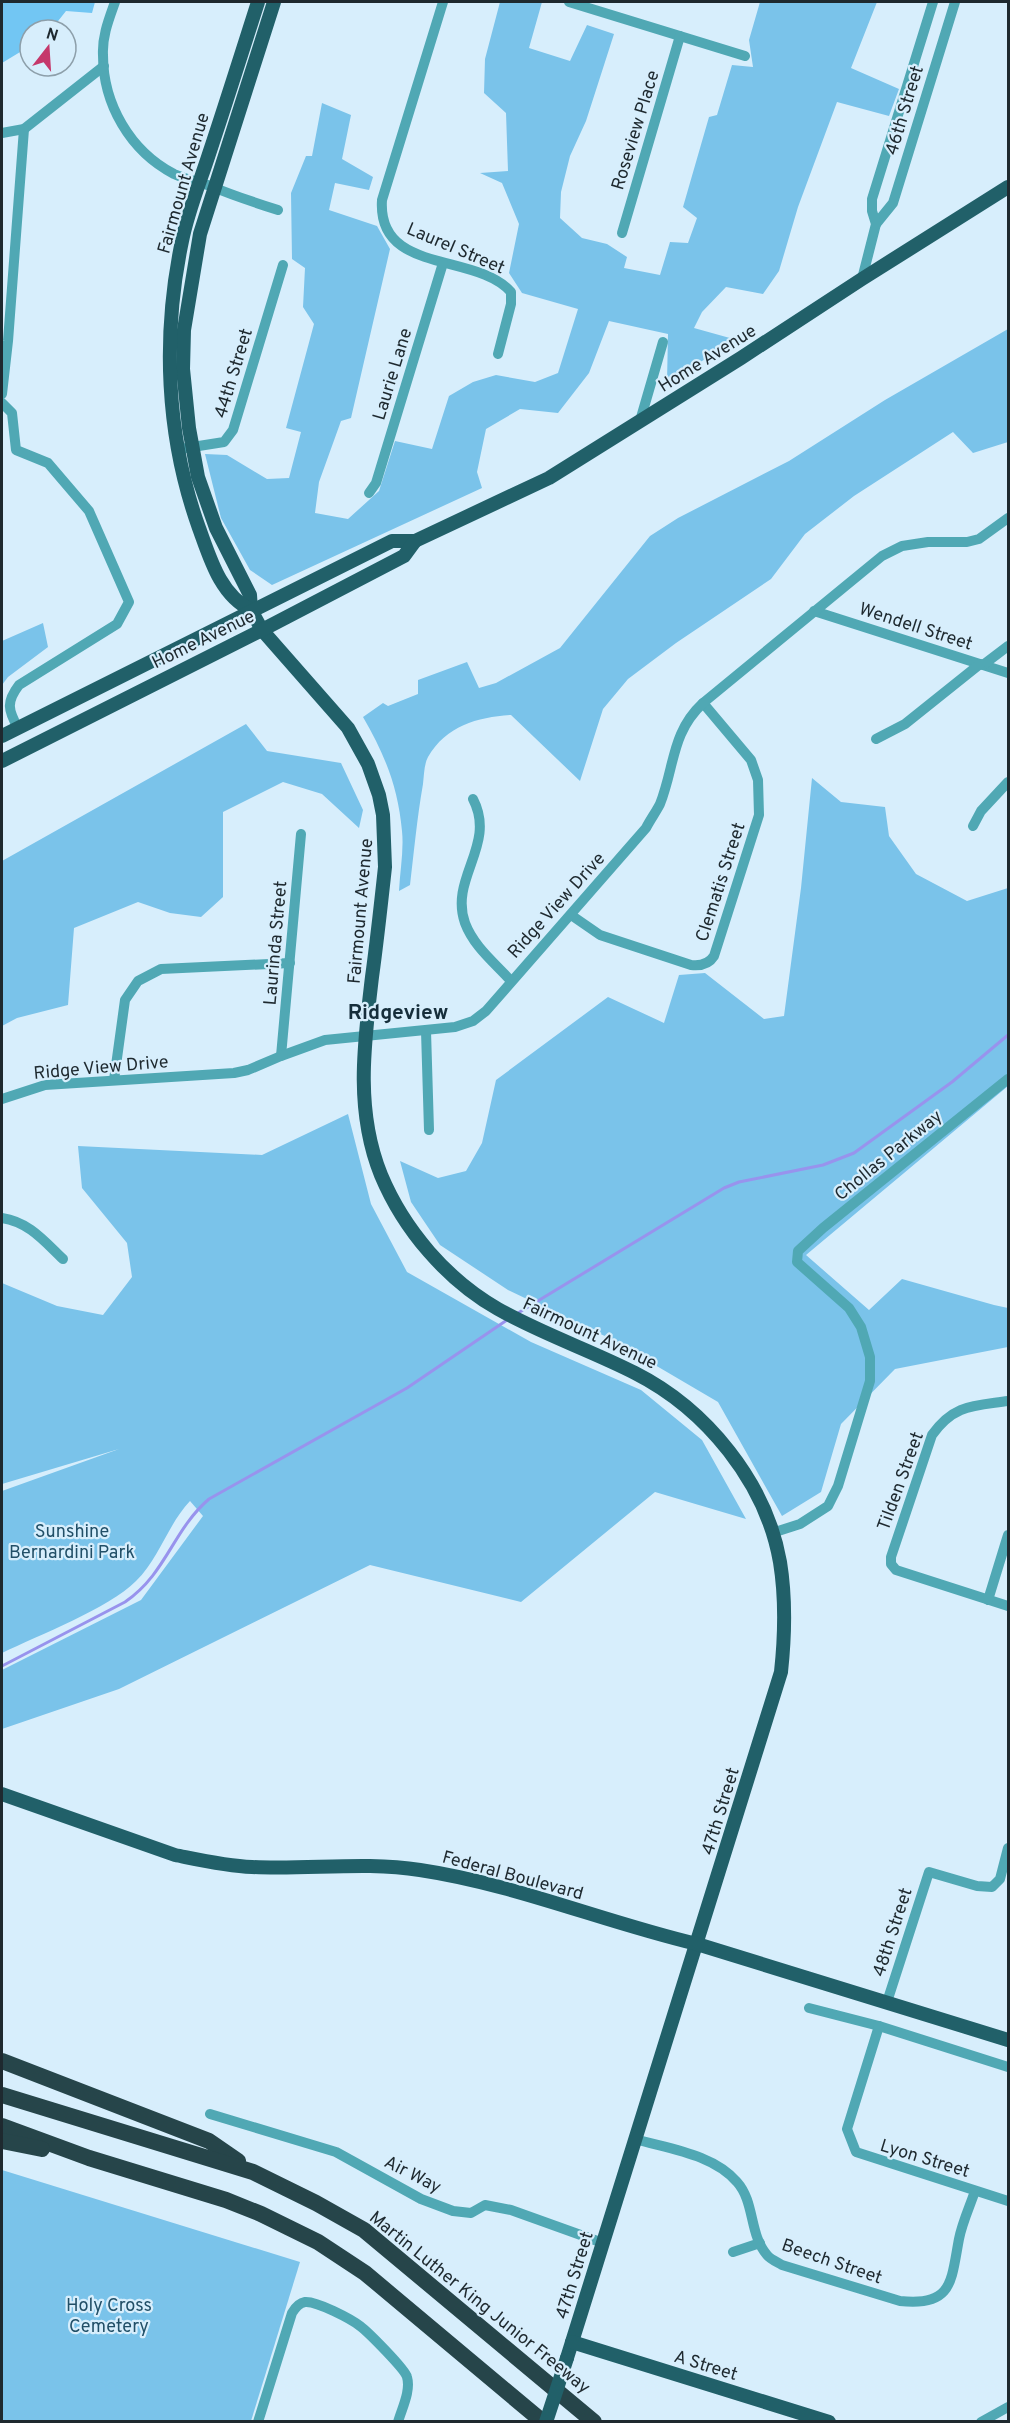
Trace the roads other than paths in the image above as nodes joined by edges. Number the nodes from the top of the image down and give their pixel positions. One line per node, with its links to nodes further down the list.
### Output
1 (115, 2): 12 (street)
2 (258, 2): 15 (main road, Fairmount Avenue)
3 (274, 2): 15 (main road, Fairmount Avenue)
4 (444, 2): 20 (street, Laurel Street)
5 (569, 2): 9 (street)
6 (609, 2): 9 (street)
7 (933, 2): 18 (street, 46th Street)
8 (955, 2): 18 (street, 46th Street)
9 (606, 13): 10 (street)
10 (680, 36): 11 (street); 19 (street, Roseview Place)
11 (745, 56)
12 (104, 66): 13 (street); 15 (street)
13 (24, 129): 14 (street); 25 (street)
14 (2, 133)
15 (207, 185): 17 (street); 28 (main road, Fairmount Avenue); 29 (main road, Fairmount Avenue)
16 (1008, 187): 22 (main road, Home Avenue)
17 (278, 210)
18 (876, 224): 22 (street, 46th Street)
19 (622, 233)
20 (443, 263): 24 (street, Laurel Street); 30 (street, Laurie Lane)
21 (283, 266): 28 (street, 44th Street)
22 (862, 279): 27 (main road, Home Avenue)
23 (663, 342): 27 (street)
24 (498, 354)
25 (2, 394)
26 (2, 403): 40 (street)
27 (640, 421): 32 (main road, Home Avenue)
28 (192, 447): 29 (street, 44th Street); 33 (main road, Fairmount Avenue)
29 (177, 450): 33 (main road, Fairmount Avenue)
30 (369, 493)
31 (1008, 518): 34 (street, Ridge View Drive)
32 (415, 541): 33 (main road, Home Avenue); 35 (main road, Home Avenue)
33 (251, 610): 35 (main road, Fairmount Avenue); 40 (main road, Home Avenue)
34 (814, 611): 37 (street, Wendell Street); 39 (street, Ridge View Drive)
35 (262, 630): 43 (main road, Home Avenue); 52 (main road, Fairmount Avenue)
36 (1008, 646): 37 (street)
37 (982, 665): 38 (street, Wendell Street); 42 (street)
38 (1008, 673)
39 (703, 702): 48 (street, Ridge View Drive); 48 (street, Clematis Street)
40 (18, 728): 41 (main road, Home Avenue)
41 (2, 736)
42 (876, 739)
43 (2, 761)
44 (1008, 782): 46 (street)
45 (473, 799): 50 (street)
46 (973, 826)
47 (301, 834): 49 (street, Laurinda Street)
48 (571, 915): 50 (street, Ridge View Drive)
49 (290, 963): 53 (street, Laurinda Street); 55 (street)
50 (511, 981): 51 (street, Ridge View Drive)
51 (426, 1031): 52 (street, Ridge View Drive); 57 (street)
52 (365, 1036): 53 (street, Ridge View Drive); 61 (main road, Fairmount Avenue)
53 (281, 1056): 55 (street, Ridge View Drive)
54 (1008, 1079): 61 (street, Chollas Parkway)
55 (114, 1080): 56 (street, Ridge View Drive)
56 (2, 1099)
57 (429, 1131)
58 (2, 1218): 59 (street)
59 (63, 1259)
60 (1008, 1401): 63 (street, Tilden Street)
61 (772, 1533): 67 (main road, 47th Street)
62 (1008, 1535): 63 (street)
63 (988, 1600): 64 (street)
64 (1008, 1606)
65 (2, 1794): 67 (main road, Federal Boulevard)
66 (1008, 1848): 68 (street, 48th Street)
67 (697, 1944): 68 (main road, Federal Boulevard); 77 (main road, 47th Street)
68 (887, 2002): 71 (main road, Federal Boulevard)
69 (809, 2008): 70 (street)
70 (879, 2026): 73 (street); 81 (street, Lyon Street)
71 (1008, 2040)
72 (2, 2061): 80 (highway)
73 (1008, 2067)
74 (2, 2095): 80 (highway, Martin Luther King Junior Freeway)
75 (210, 2114): 83 (street, Air Way)
76 (2, 2126): 79 (highway)
77 (635, 2139): 83 (main road, 47th Street); 84 (street, Beech Street)
78 (2, 2141): 79 (highway)
79 (89, 2158): 90 (highway)
80 (253, 2172): 91 (highway, Martin Luther King Junior Freeway)
81 (975, 2190): 82 (street, Lyon Street); 84 (street, Beech Street)
82 (1008, 2201)
83 (603, 2242): 86 (main road, 47th Street)
84 (760, 2243): 85 (street, Beech Street)
85 (733, 2252)
86 (572, 2342): 90 (main road, 47th Street, bridge); 92 (main road, A Street)
87 (1008, 2408): 93 (street); 94 (street)
88 (258, 2421): 89 (street)
89 (398, 2421)
90 (544, 2421)
91 (594, 2421)
92 (829, 2421)
93 (981, 2421)
94 (998, 2421)

